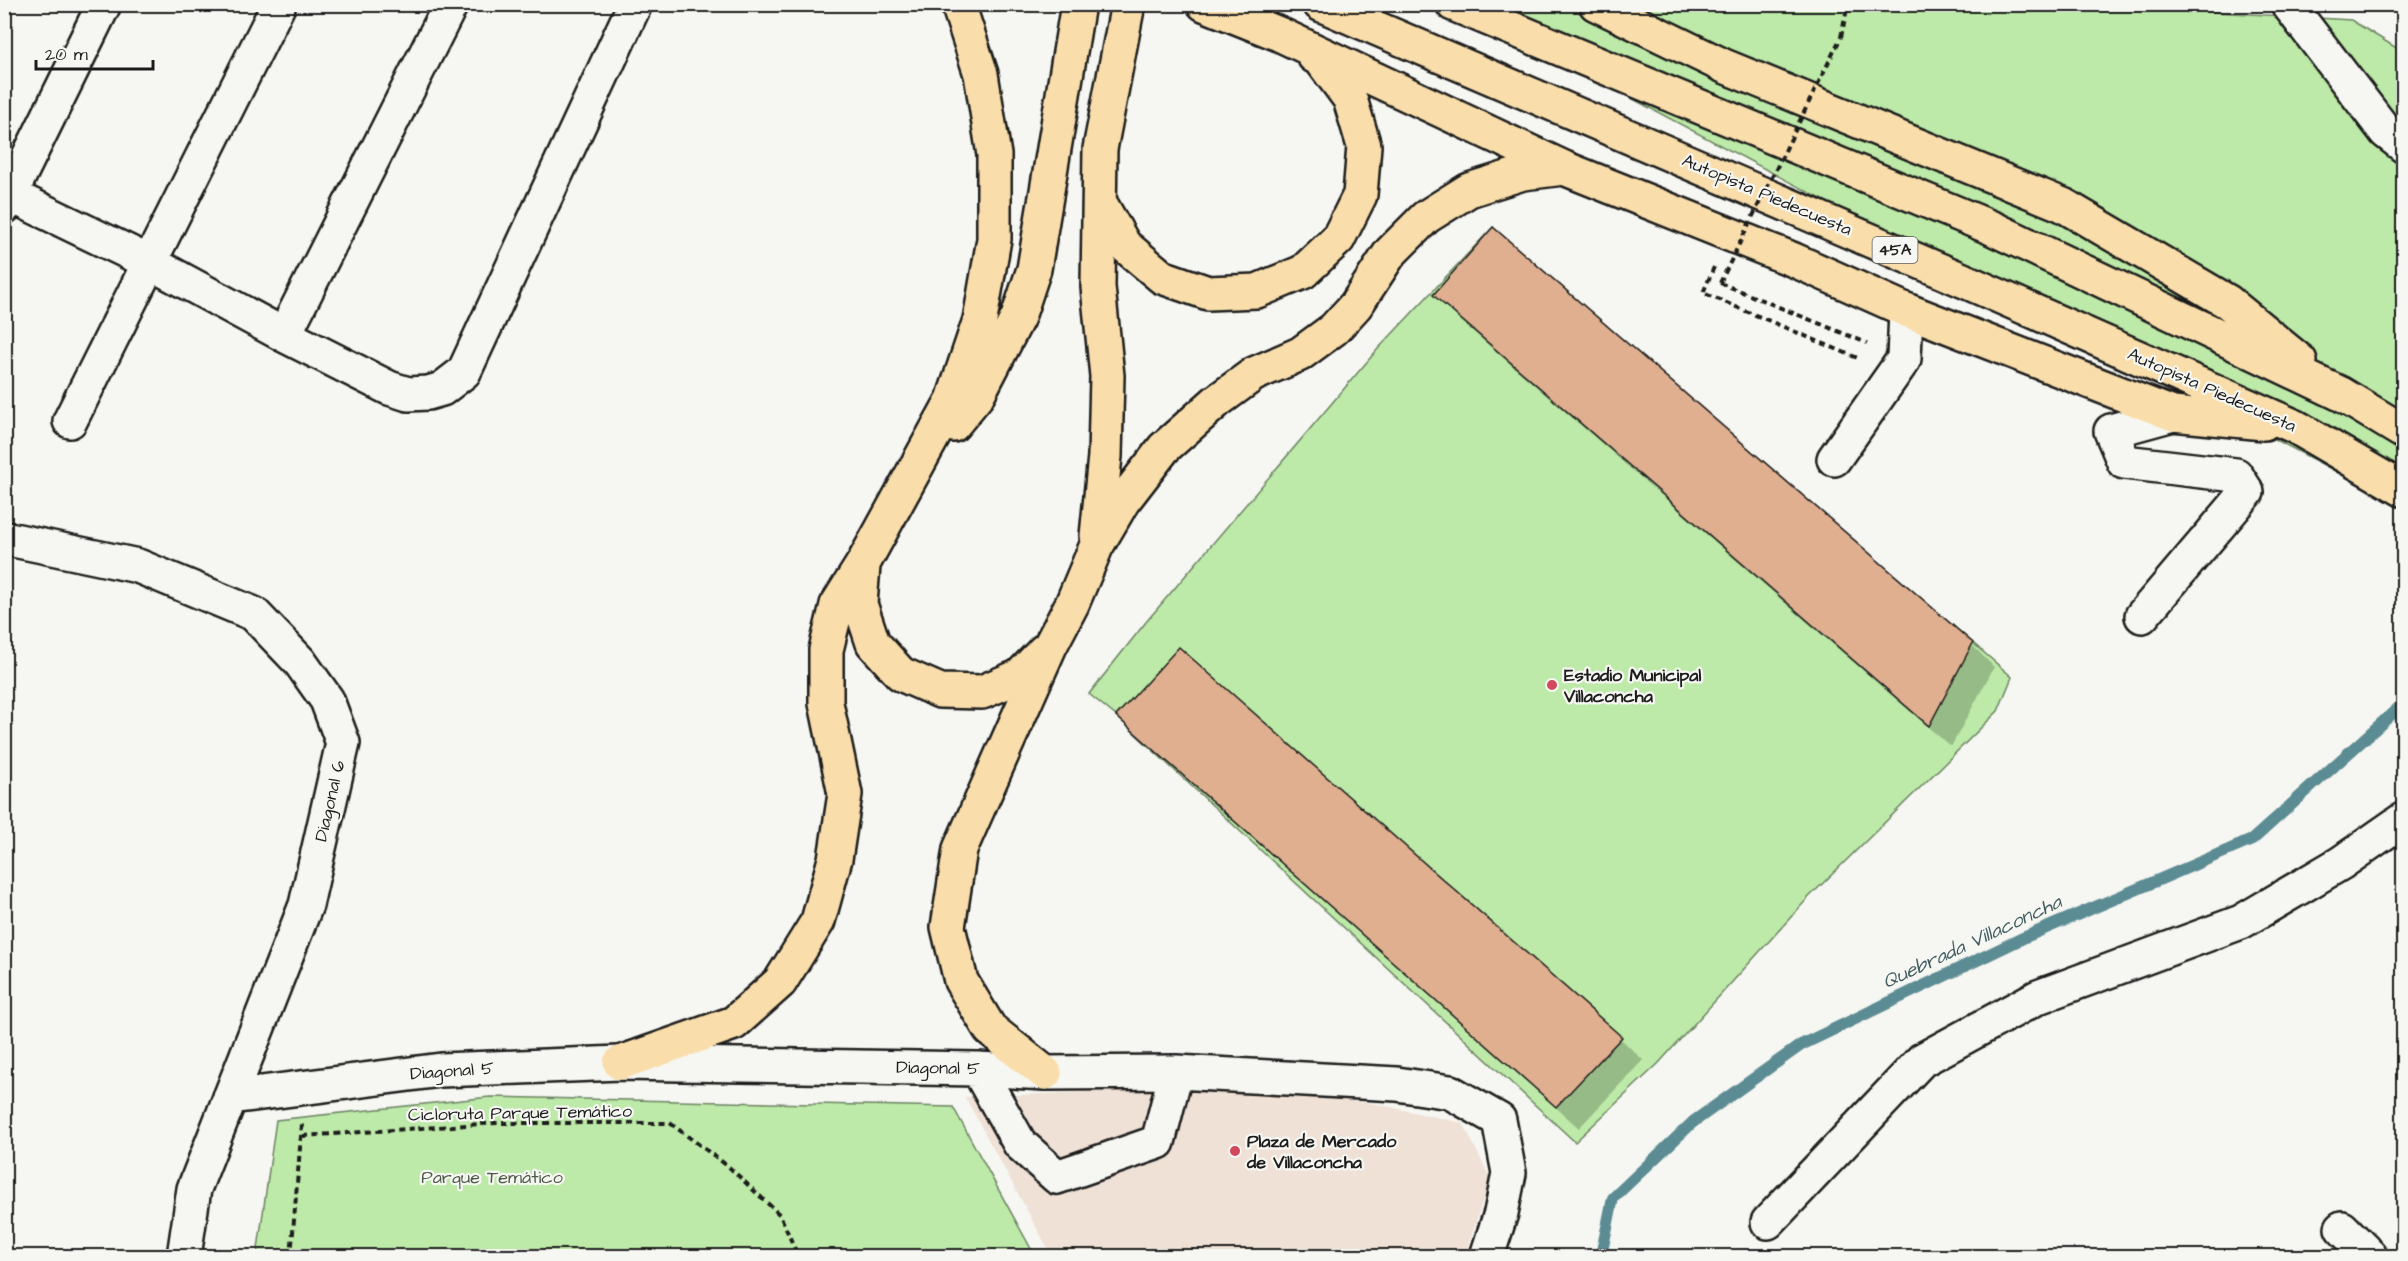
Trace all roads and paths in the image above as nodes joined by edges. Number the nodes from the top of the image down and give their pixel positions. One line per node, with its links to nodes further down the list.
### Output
1 (104, 4): 18 (street)
2 (279, 4): 21 (street)
3 (451, 4): 25 (street)
4 (635, 4): 25 (street)
5 (958, 4): 34 (highway)
6 (1078, 4): 34 (highway)
7 (1128, 4): 19 (highway)
8 (1320, 4): 31 (highway, Autopista Piedecuesta / 45A)
9 (1453, 4): 28 (highway)
10 (1596, 4): 14 (highway)
11 (1848, 4): 26 (path, bridge)
12 (2288, 4): 16 (street)
13 (1208, 6): 15 (highway)
14 (1625, 12): 28 (highway)
15 (1279, 34): 17 (highway); 19 (highway)
16 (2403, 146)
17 (1564, 168): 24 (highway); 37 (highway)
18 (6, 198): 21 (street)
19 (1100, 203): 37 (highway)
20 (1730, 260): 22 (path)
21 (151, 263): 25 (street); 30 (street)
22 (1741, 264)
23 (1715, 265): 27 (path)
24 (1906, 310): 29 (highway); 33 (street)
25 (284, 335)
26 (1871, 345)
27 (1864, 361)
28 (2341, 394): 32 (highway)
29 (2174, 414): 31 (highway); 39 (street)
30 (70, 421)
31 (2296, 427): 35 (highway, Autopista Piedecuesta / 45A)
32 (2403, 432)
33 (1834, 459)
34 (913, 472): 38 (highway)
35 (2403, 490)
36 (4, 538): 46 (street, Diagonal 6)
37 (1096, 547): 40 (highway)
38 (864, 562): 40 (highway); 42 (highway)
39 (2142, 616)
40 (1050, 646): 45 (highway)
41 (2403, 819): 47 (street)
42 (620, 1063): 43 (street, Diagonal 5); 46 (street, Diagonal 5)
43 (978, 1069): 44 (street); 45 (street, Diagonal 5)
44 (1176, 1072): 45 (street, Diagonal 5); 52 (street, Diagonal 5)
45 (1045, 1073)
46 (230, 1096): 49 (street, Diagonal 6)
47 (1768, 1222)
48 (2342, 1228): 53 (street)
49 (184, 1257)
50 (291, 1257): 51 (path, Cicloruta Parque Temático)
51 (798, 1257)
52 (1487, 1257)
53 (2370, 1257)

